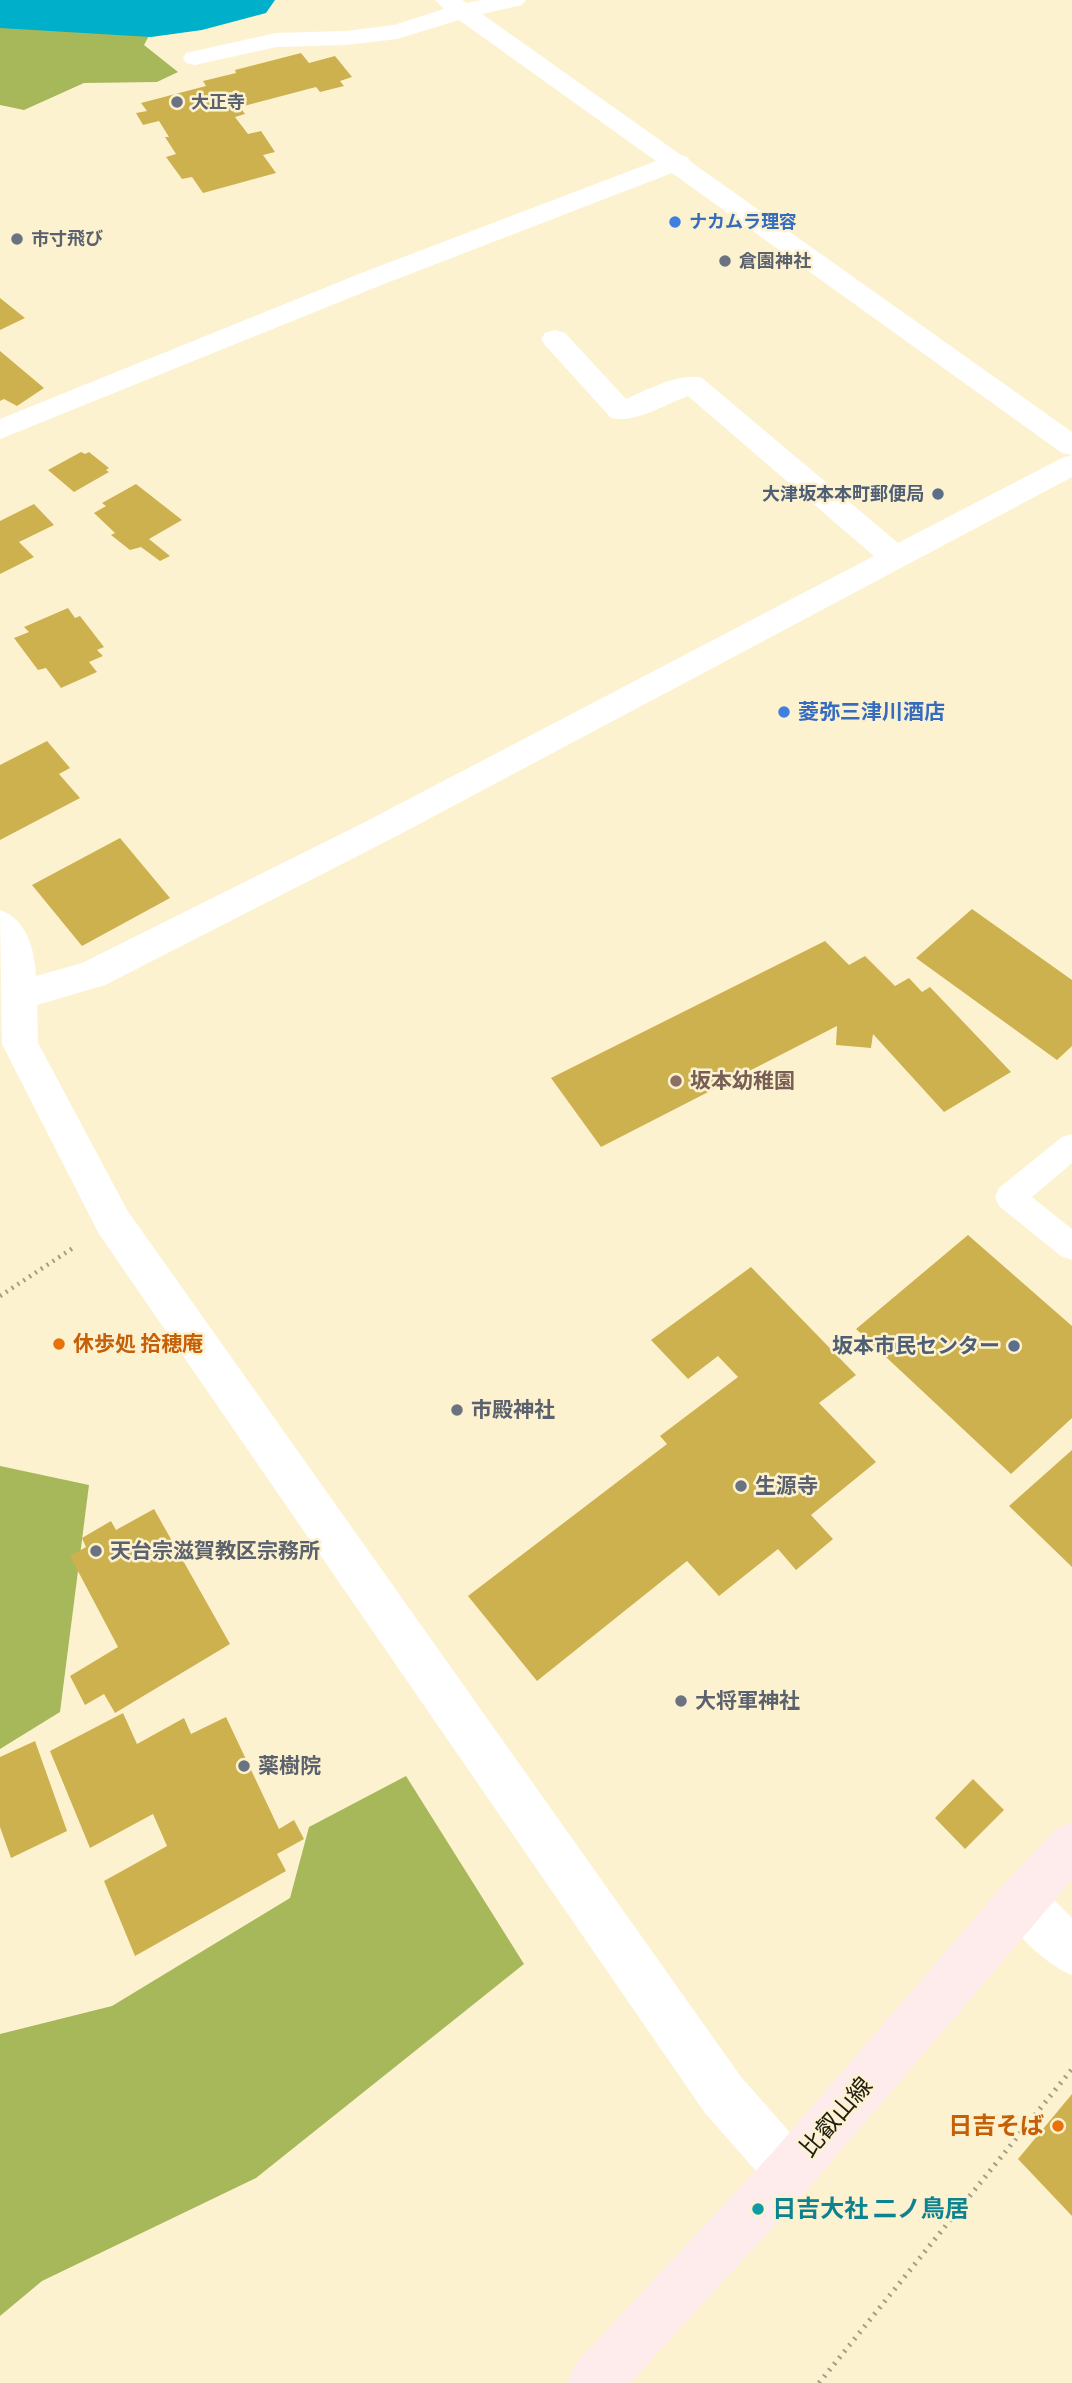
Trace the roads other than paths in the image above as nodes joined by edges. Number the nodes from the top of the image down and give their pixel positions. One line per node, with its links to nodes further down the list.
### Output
1 (514, 0): 2 (street)
2 (455, 6): 3 (street); 4 (street)
3 (195, 58)
4 (678, 162): 6 (street); 7 (street)
5 (555, 339): 9 (street)
6 (0, 430)
7 (1072, 446)
8 (1072, 465): 9 (street)
9 (896, 558): 11 (street)
10 (0, 923): 11 (street)
11 (9, 998): 17 (street)
12 (1072, 1146): 13 (lane)
13 (1072, 1247)
14 (1072, 1845): 15 (main road, 比叡山線)
15 (1021, 1901): 16 (street); 17 (main road, 比叡山線)
16 (1072, 1951)
17 (790, 2171): 18 (main road, 比叡山線)
18 (594, 2383)

